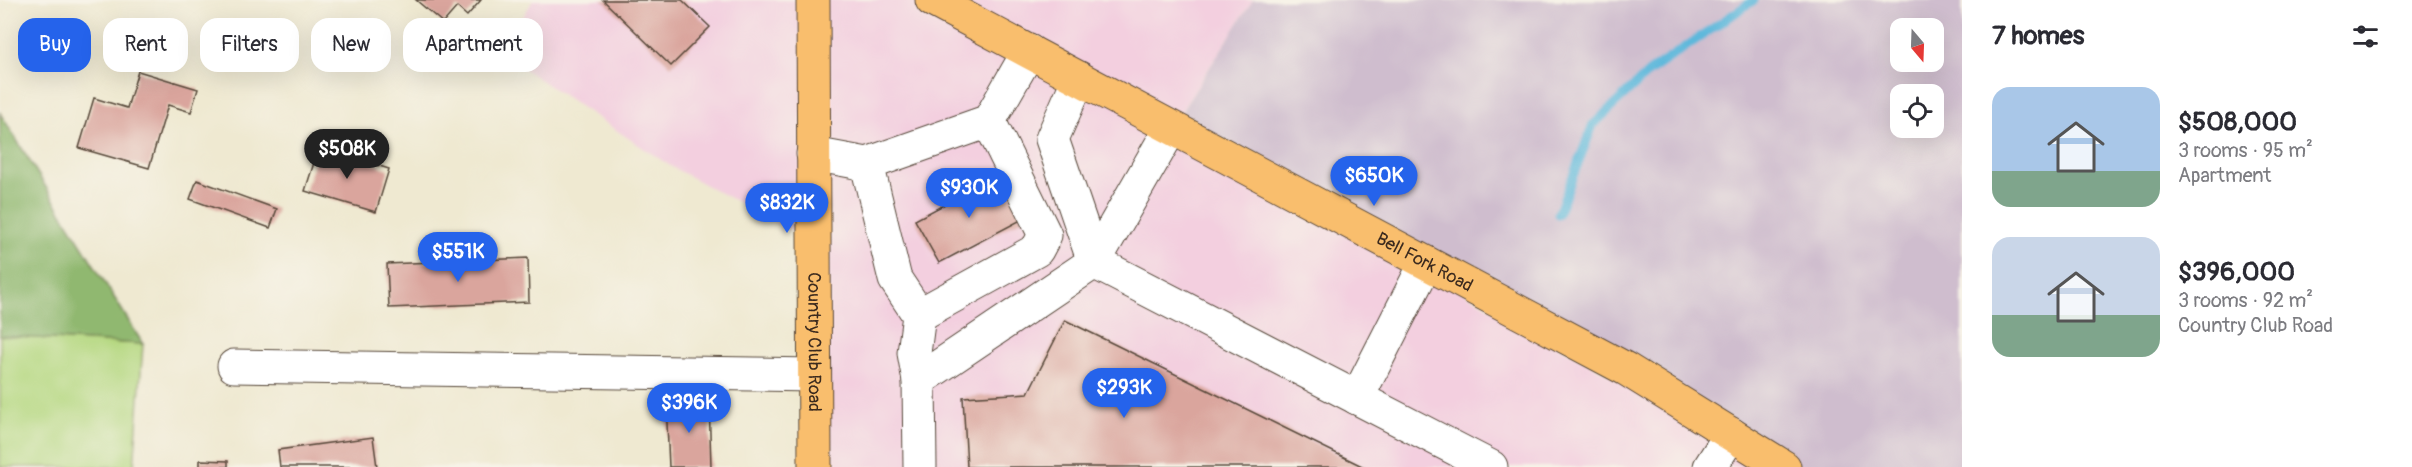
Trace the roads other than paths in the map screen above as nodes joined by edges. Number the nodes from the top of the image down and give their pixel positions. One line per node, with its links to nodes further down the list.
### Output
1 (813, 0): 7 (main road, Country Club Road)
2 (932, 0): 3 (main road, Bell Fork Road)
3 (1029, 51): 4 (main road, Bell Fork Road); 5 (street)
4 (1079, 78): 6 (main road, Bell Fork Road); 9 (street)
5 (989, 121): 8 (street); 11 (street)
6 (1171, 128): 9 (street); 10 (main road, Bell Fork Road)
7 (813, 154): 8 (street); 13 (main road, Country Club Road)
8 (867, 164): 11 (street)
9 (1094, 262): 14 (street); 15 (street)
10 (1426, 263): 15 (street); 16 (main road, Bell Fork Road)
11 (919, 315): 14 (street)
12 (234, 366): 13 (street)
13 (813, 375): 17 (main road, Country Club Road)
14 (919, 380): 18 (street)
15 (1357, 398): 19 (street)
16 (1731, 434): 20 (street); 21 (main road, Bell Fork Road)
17 (815, 467)
18 (920, 467)
19 (1491, 467)
20 (1710, 467)
21 (1784, 467)

